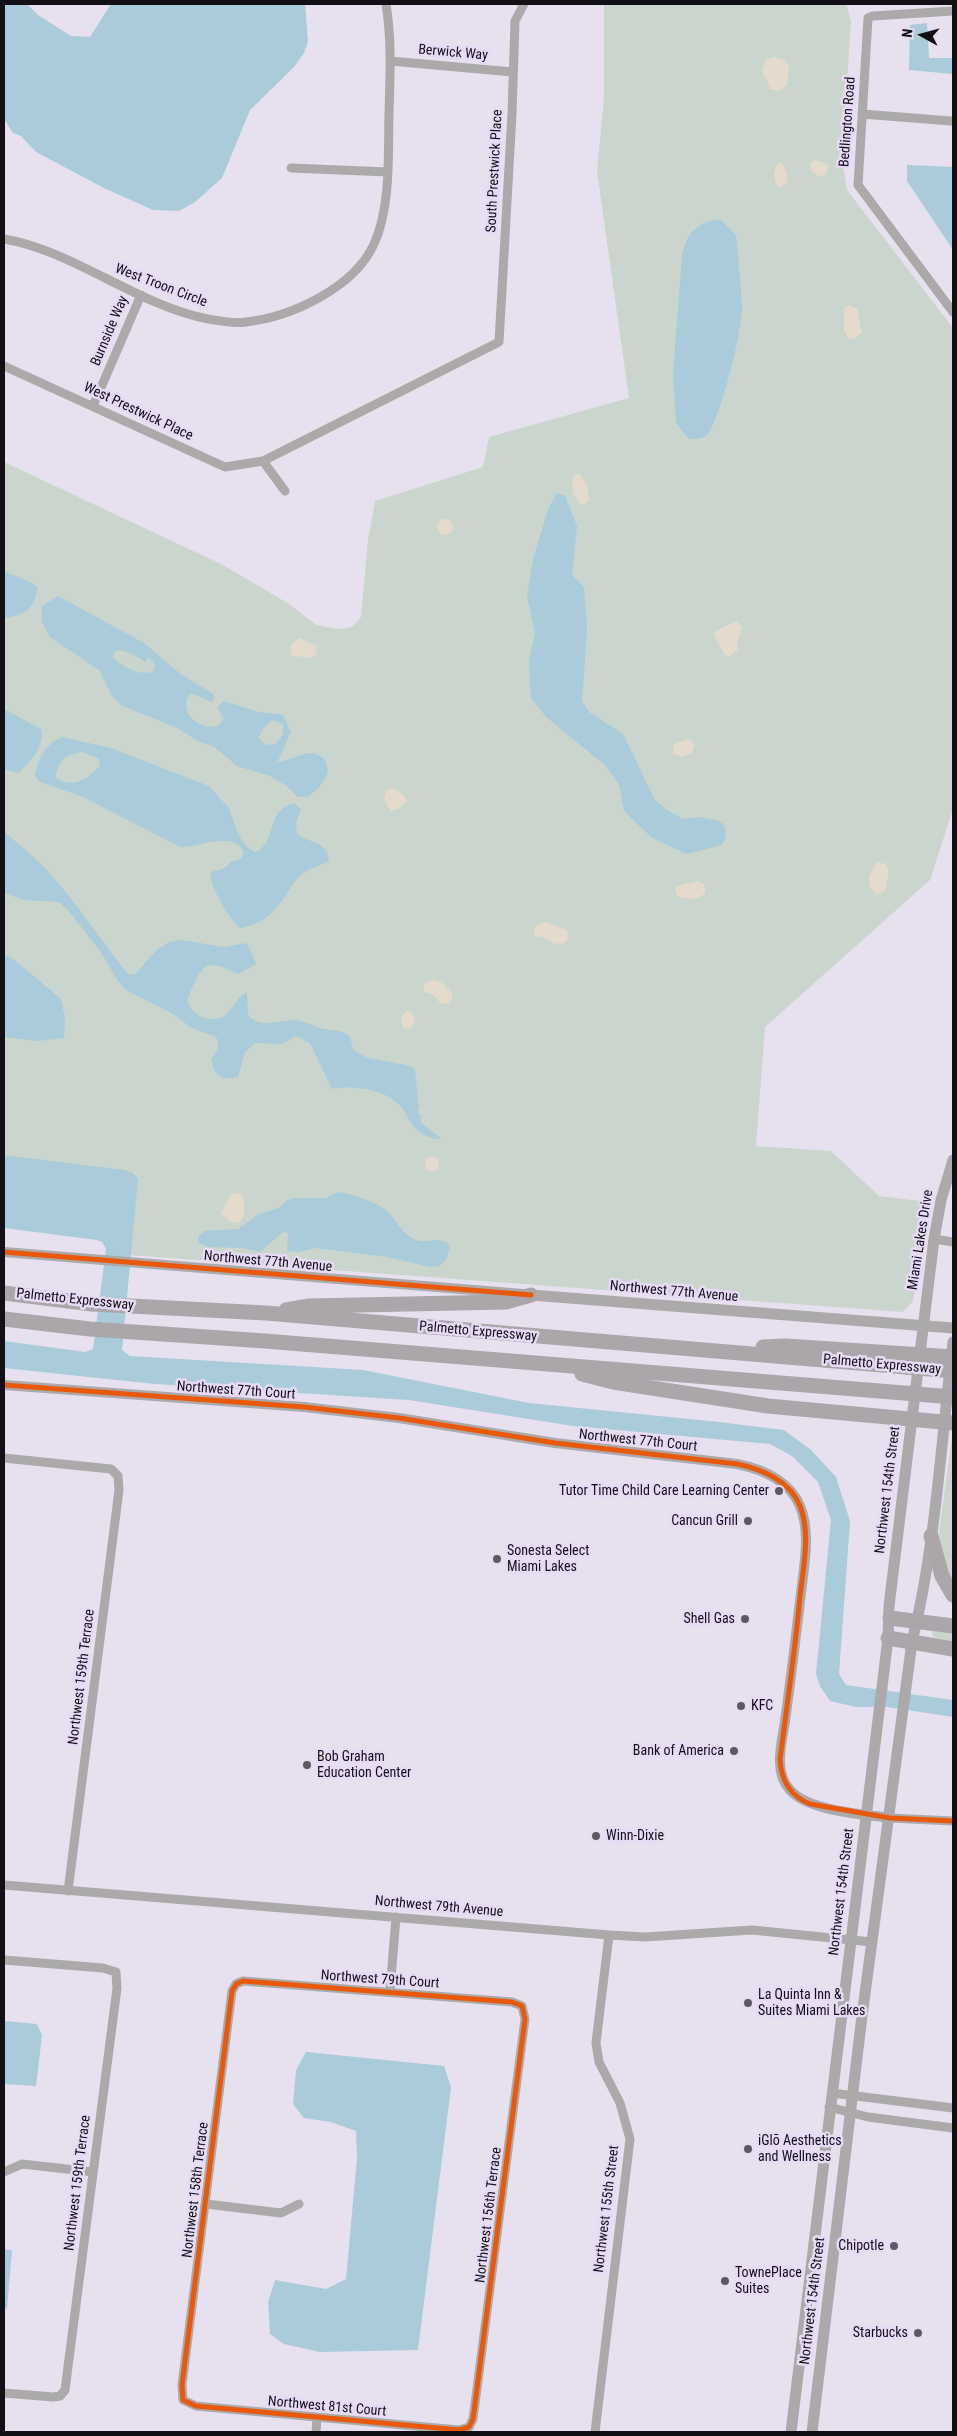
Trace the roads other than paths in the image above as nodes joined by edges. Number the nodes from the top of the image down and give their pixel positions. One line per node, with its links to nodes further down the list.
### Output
1 (386, 4): 4 (street, West Troon Circle)
2 (524, 4): 5 (street, South Prestwick Place)
3 (953, 11): 6 (street, Bedlington Road)
4 (390, 61): 5 (street, Berwick Way); 9 (street, West Troon Circle)
5 (513, 72): 13 (street, South Prestwick Place)
6 (862, 114): 7 (street); 12 (street, Bedlington Road)
7 (951, 121)
8 (291, 168): 9 (street)
9 (388, 172): 11 (street, West Troon Circle)
10 (4, 239): 11 (street, West Troon Circle)
11 (141, 295): 15 (street, Burnside Way)
12 (953, 312)
13 (499, 342): 16 (street, West Prestwick Place)
14 (4, 366): 15 (street, West Prestwick Place)
15 (93, 406): 16 (street, West Prestwick Place)
16 (264, 461): 17 (street)
17 (285, 491)
18 (953, 1160): 19 (main road, Miami Lakes Drive)
19 (934, 1239): 20 (street); 26 (main road, Miami Lakes Drive)
20 (953, 1242)
21 (4, 1252): 23 (street, Northwest 77th Avenue)
22 (4, 1293): 24 (highway, Palmetto Expressway)
23 (531, 1295): 24 (highway); 26 (main road, Northwest 77th Avenue)
24 (266, 1314): 30 (highway, Palmetto Expressway)
25 (4, 1318): 31 (highway, Palmetto Expressway)
26 (924, 1326): 27 (main road, Northwest 77th Avenue); 39 (main road, Northwest 154th Street)
27 (953, 1328)
28 (953, 1342): 37 (main road, Northwest 154th Street)
29 (953, 1357): 30 (highway)
30 (893, 1360): 32 (highway, Palmetto Expressway)
31 (546, 1364): 34 (highway, Palmetto Expressway); 35 (highway)
32 (953, 1371)
33 (4, 1385): 45 (street, Northwest 77th Court)
34 (953, 1397)
35 (953, 1423)
36 (4, 1458): 49 (street, Northwest 159th Terrace)
37 (931, 1536): 38 (highway); 40 (main road, Northwest 154th Street)
38 (953, 1595)
39 (890, 1618): 40 (highway); 42 (main road, Northwest 154th Street)
40 (916, 1622): 41 (highway); 43 (main road, Northwest 154th Street)
41 (953, 1626)
42 (888, 1638): 43 (highway); 45 (main road, Northwest 154th Street)
43 (912, 1642): 44 (highway); 46 (main road, Northwest 154th Street)
44 (953, 1649)
45 (867, 1815): 46 (street, Northwest 77th Court); 52 (main road, Northwest 154th Street)
46 (890, 1818): 47 (street, Northwest 77th Court); 53 (main road, Northwest 154th Street)
47 (953, 1821)
48 (4, 1885): 49 (street, Northwest 79th Avenue)
49 (68, 1891): 50 (street, Northwest 79th Avenue)
50 (396, 1917): 51 (street, Northwest 79th Avenue); 56 (street)
51 (609, 1935): 52 (street, Northwest 79th Avenue); 73 (street, Northwest 155th Street)
52 (851, 1939): 53 (street, Northwest 79th Avenue); 58 (main road, Northwest 154th Street)
53 (872, 1942): 59 (main road, Northwest 154th Street)
54 (4, 1960): 65 (street, Northwest 159th Terrace)
55 (236, 1984): 56 (street, Northwest 79th Court); 66 (street, Northwest 158th Terrace)
56 (390, 1991): 57 (street, Northwest 79th Court)
57 (522, 2006): 71 (street, Northwest 156th Terrace)
58 (832, 2093): 59 (street); 60 (main road, Northwest 154th Street)
59 (852, 2096): 61 (street); 62 (main road, Northwest 154th Street)
60 (829, 2107): 62 (street); 74 (main road, Northwest 154th Street)
61 (953, 2108)
62 (850, 2112): 63 (street); 75 (main road, Northwest 154th Street)
63 (953, 2128)
64 (4, 2172): 65 (street)
65 (93, 2172): 68 (street, Northwest 159th Terrace)
66 (206, 2204): 67 (street); 69 (street, Northwest 158th Terrace)
67 (299, 2204)
68 (4, 2393)
69 (183, 2400): 70 (street, Northwest 81st Court)
70 (317, 2418): 71 (street, Northwest 81st Court); 72 (street)
71 (469, 2426)
72 (316, 2432)
73 (594, 2432)
74 (791, 2432)
75 (812, 2432)

